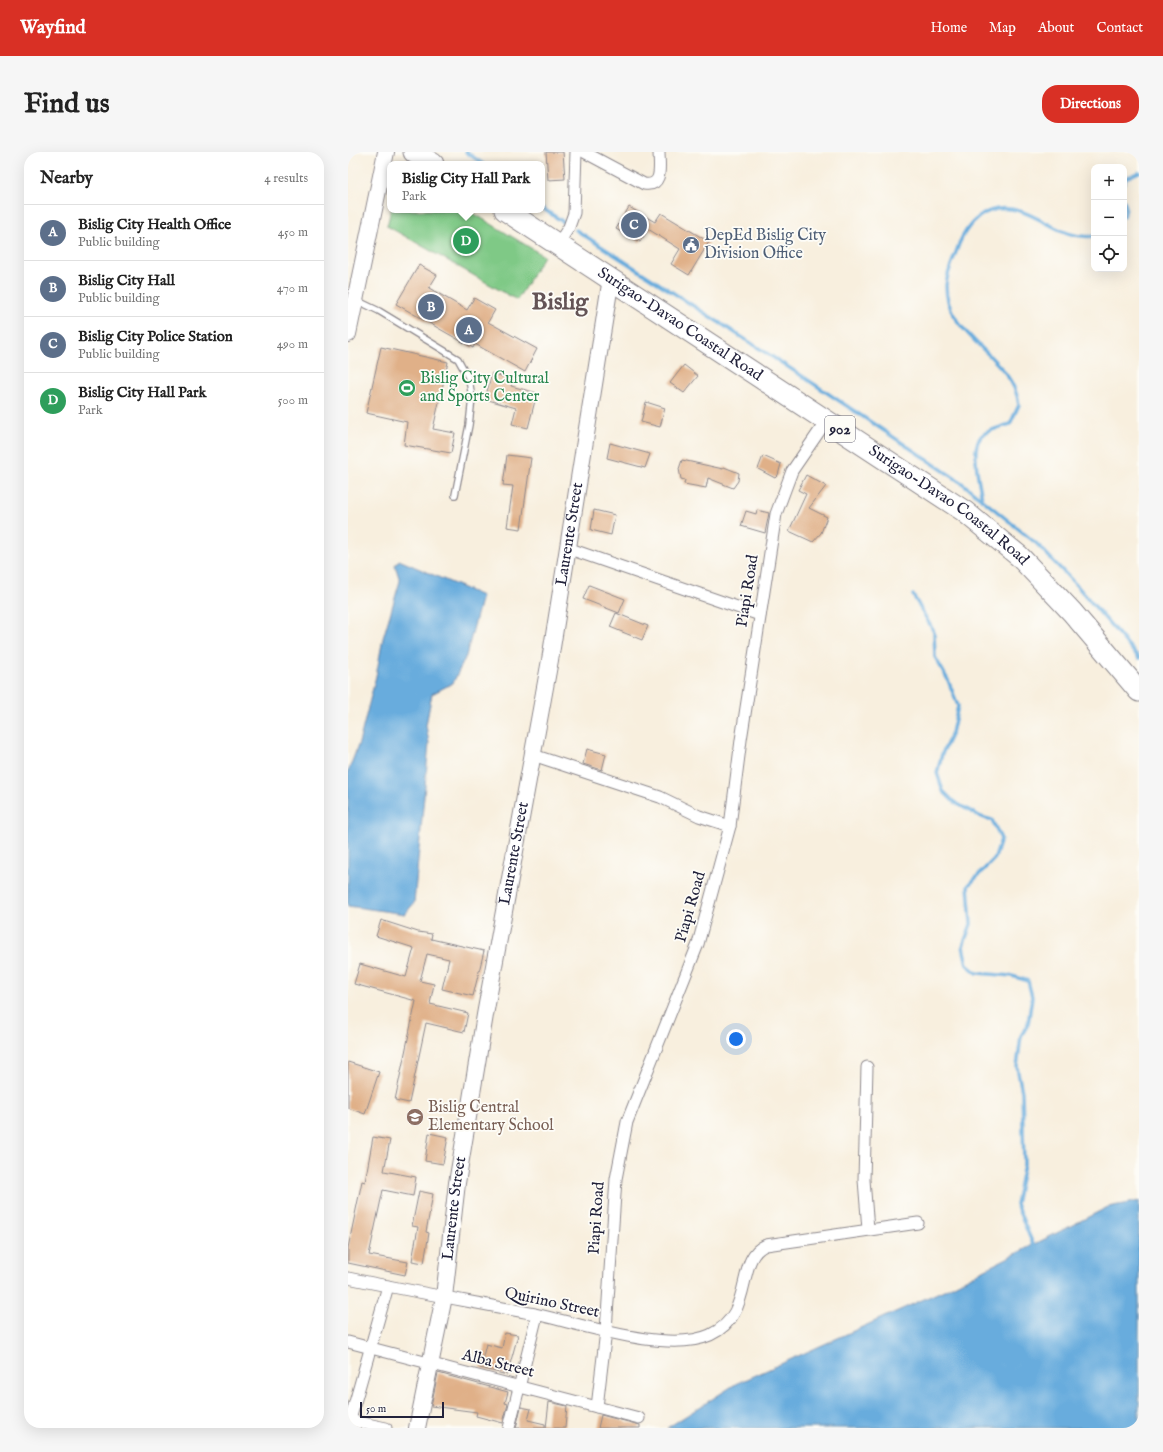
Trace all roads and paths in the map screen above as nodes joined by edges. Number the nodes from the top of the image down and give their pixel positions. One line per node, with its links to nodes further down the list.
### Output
1 (386, 152): 10 (street)
2 (414, 152): 6 (highway)
3 (576, 152): 8 (street)
4 (584, 152): 5 (street)
5 (659, 152)
6 (428, 161)
7 (510, 213): 8 (highway, Surigao-Davao Coastal Road / 902)
8 (558, 244): 9 (highway, Surigao-Davao Coastal Road / 902)
9 (611, 278): 12 (highway, Surigao-Davao Coastal Road / 902); 14 (street, Laurente Street)
10 (356, 300): 11 (street); 13 (lane)
11 (348, 334)
12 (827, 420): 15 (street, Piapi Road); 16 (highway, Surigao-Davao Coastal Road / 902)
13 (455, 495)
14 (567, 548): 15 (street); 17 (street, Laurente Street)
15 (760, 615): 18 (street, Piapi Road)
16 (1139, 691)
17 (533, 755): 18 (street); 24 (street, Laurente Street)
18 (730, 826): 26 (street, Piapi Road)
19 (867, 1067): 21 (street)
20 (918, 1223): 21 (street, Quirino Street)
21 (868, 1229): 26 (street, Quirino Street)
22 (348, 1278): 23 (street, Quirino Street)
23 (388, 1286): 24 (street, Quirino Street); 28 (street)
24 (444, 1297): 25 (street, Quirino Street); 29 (street, Laurente Street)
25 (537, 1315): 26 (street, Quirino Street); 30 (street)
26 (606, 1331): 31 (street, Piapi Road)
27 (348, 1342): 28 (street, Alba Street)
28 (369, 1348): 29 (street, Alba Street); 33 (street)
29 (429, 1364): 30 (street, Alba Street); 35 (street, Laurente Street)
30 (519, 1386): 31 (street, Alba Street); 36 (street)
31 (597, 1407): 32 (street, Alba Street)
32 (639, 1418)
33 (349, 1422): 34 (street)
34 (386, 1428)
35 (417, 1428)
36 (509, 1428)

